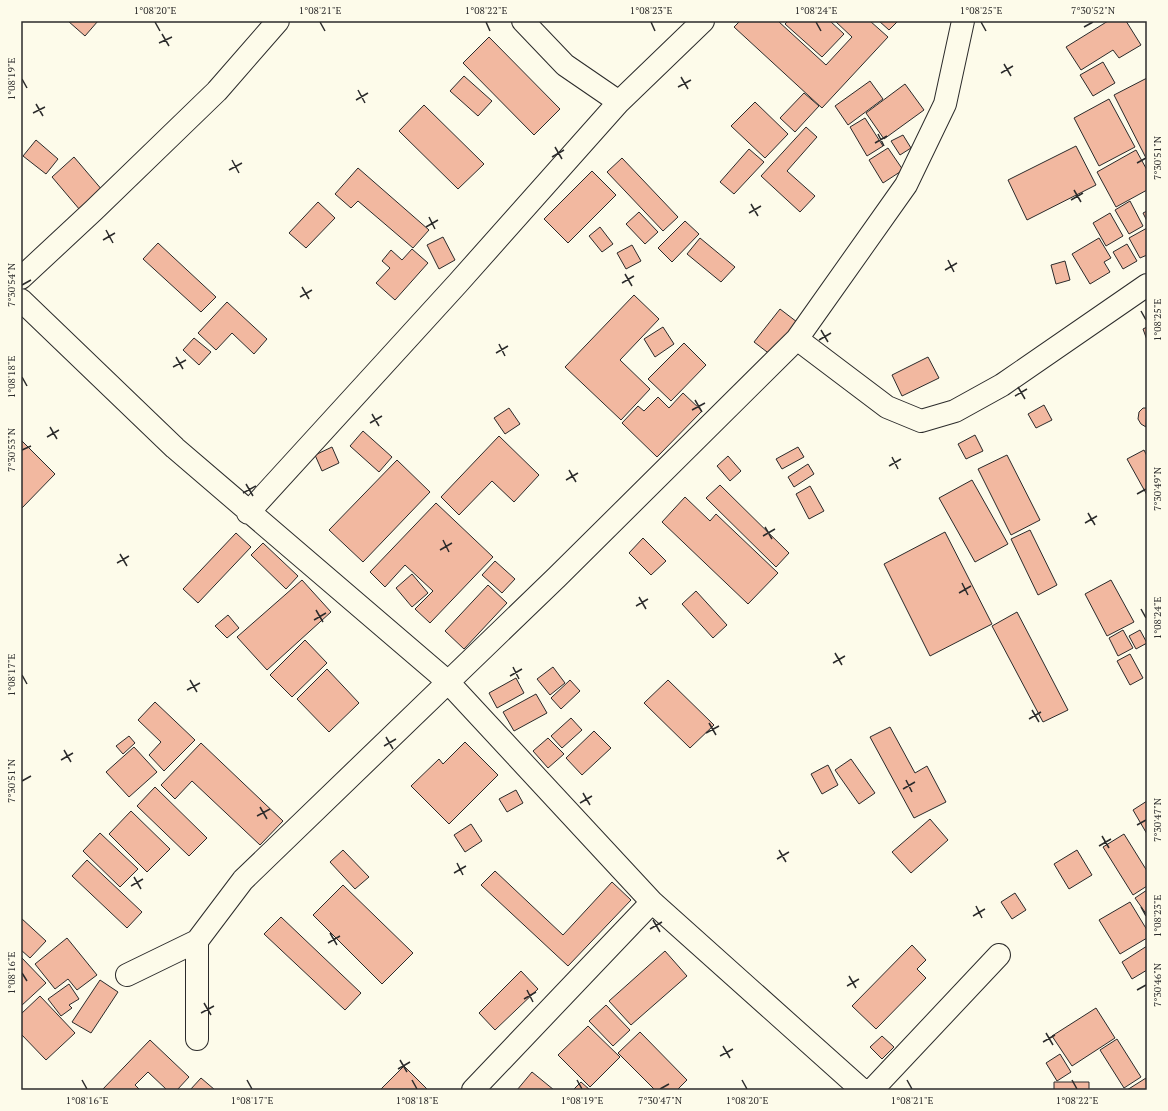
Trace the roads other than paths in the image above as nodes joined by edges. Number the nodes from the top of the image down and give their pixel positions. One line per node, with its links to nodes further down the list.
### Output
1 (278, 21): 6 (street)
2 (523, 21): 5 (street)
3 (703, 21): 5 (street)
4 (963, 21): 9 (street)
5 (619, 102): 10 (street)
6 (21, 278)
7 (1147, 285): 9 (street)
8 (21, 300): 10 (street)
9 (798, 339): 11 (street)
10 (248, 512): 11 (street)
11 (447, 681): 12 (street); 13 (street)
12 (652, 902): 17 (street); 18 (street)
13 (197, 941): 15 (street); 16 (street)
14 (999, 955): 19 (street)
15 (128, 975)
16 (197, 1040)
17 (473, 1090)
18 (862, 1090)
19 (872, 1090)

